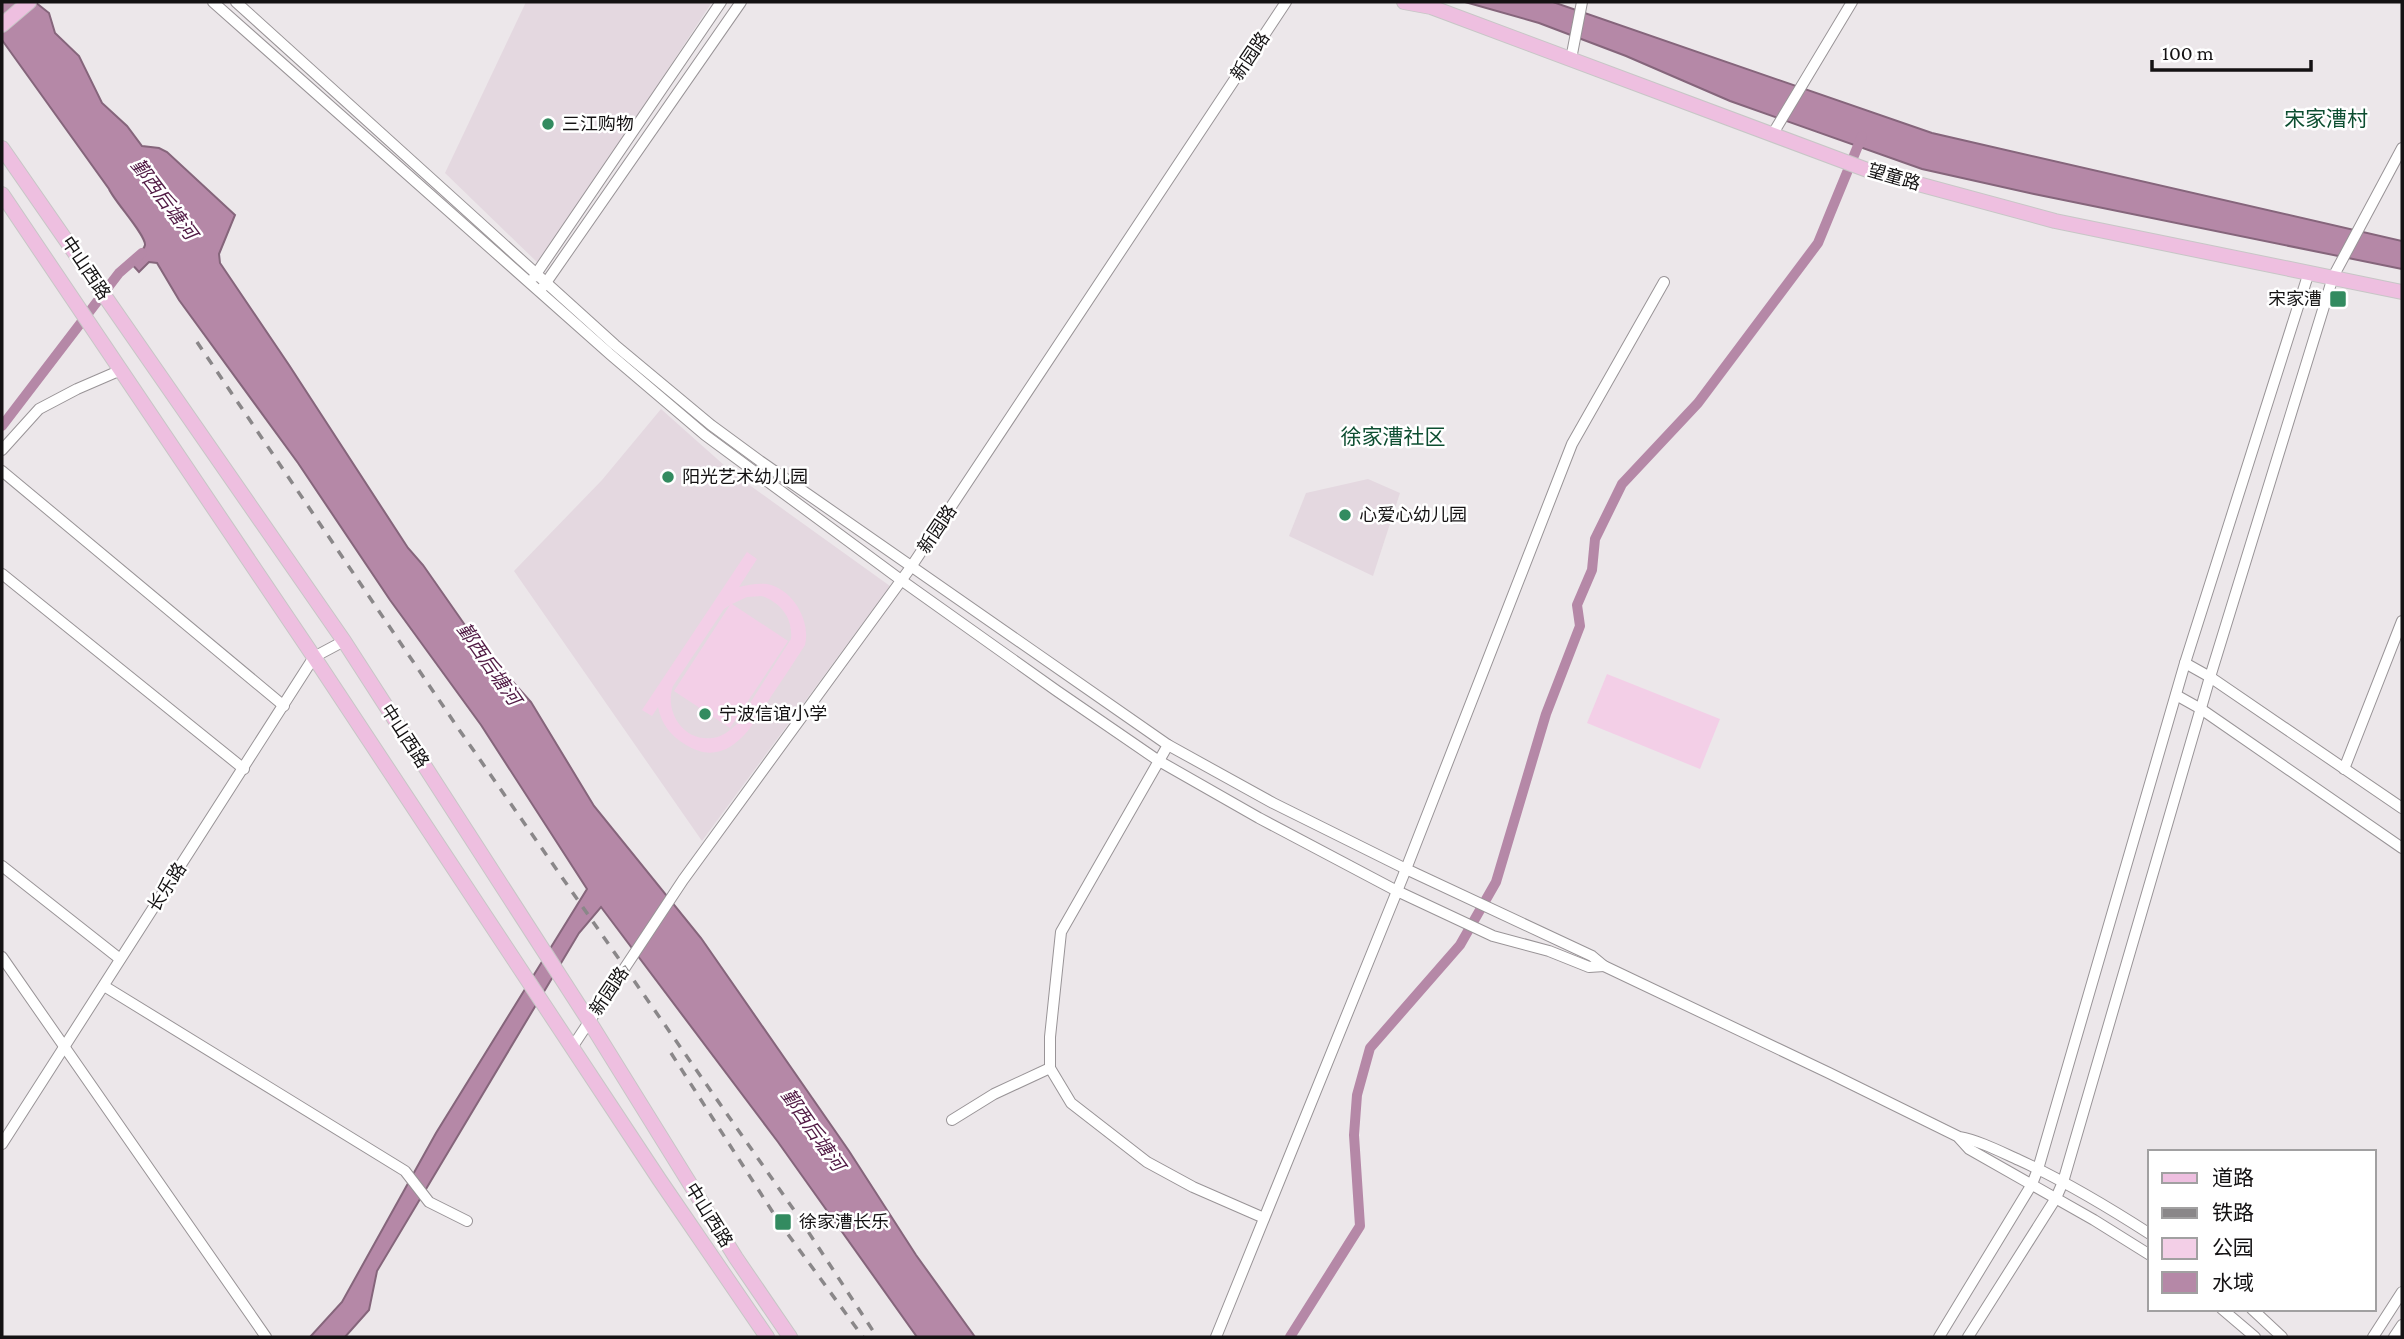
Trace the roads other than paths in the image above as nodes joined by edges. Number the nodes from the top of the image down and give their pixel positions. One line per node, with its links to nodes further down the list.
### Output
1 (29, 2): 10 (main road)
2 (213, 2): 18 (street)
3 (236, 2): 18 (street)
4 (721, 2): 18 (street)
5 (741, 2): 20 (street)
6 (1286, 2): 25 (street, 新园路)
7 (1405, 2): 11 (main road, 望童路)
8 (1852, 2): 12 (street)
9 (1582, 5): 11 (street)
10 (2, 24)
11 (1571, 59): 12 (main road, 望童路)
12 (1772, 135): 16 (main road, 望童路)
13 (2, 148): 29 (main road, 中山西路)
14 (2402, 148): 17 (street)
15 (2, 197): 22 (main road, 中山西路)
16 (2309, 272): 17 (main road, 望童路); 31 (street)
17 (2333, 277): 21 (main road, 望童路); 32 (street)
18 (533, 278): 20 (street)
19 (1664, 282): 43 (street)
20 (544, 287): 25 (street); 27 (street)
21 (2402, 292)
22 (121, 370): 23 (street); 30 (main road, 中山西路)
23 (2, 450)
24 (2, 471): 34 (street)
25 (911, 567): 27 (street, 新园路); 36 (street)
26 (2, 575): 38 (street)
27 (901, 580): 37 (street); 49 (street, 新园路)
28 (2402, 621): 39 (street)
29 (344, 640): 30 (street, 长乐路); 49 (main road, 中山西路)
30 (314, 657): 34 (street, 长乐路); 50 (main road, 中山西路)
31 (2185, 663): 32 (street); 33 (street)
32 (2210, 677): 35 (street); 39 (street)
33 (2176, 695): 35 (street); 56 (street)
34 (284, 706): 38 (street, 长乐路)
35 (2201, 709): 41 (street); 57 (street)
36 (1168, 745): 37 (street); 43 (street)
37 (1159, 761): 44 (street); 52 (street)
38 (244, 768): 46 (street, 长乐路)
39 (2344, 769): 40 (street)
40 (2402, 808)
41 (2402, 848)
42 (2, 866): 46 (street)
43 (1406, 869): 44 (street); 47 (street)
44 (1396, 891): 47 (street); 60 (street)
45 (2, 957): 51 (street)
46 (121, 959): 48 (street, 长乐路)
47 (1604, 966): 54 (street)
48 (104, 986): 51 (street, 长乐路); 61 (street)
49 (589, 1021): 50 (street, 新园路); 70 (main road, 中山西路)
50 (573, 1046): 69 (main road, 中山西路)
51 (65, 1049): 55 (street, 长乐路); 68 (street)
52 (1050, 1068): 53 (street); 60 (street)
53 (952, 1120)
54 (1959, 1138): 56 (street); 58 (street)
55 (2, 1144)
56 (2038, 1169): 57 (street); 58 (street)
57 (2063, 1182): 59 (street); 62 (street)
58 (2032, 1184): 59 (street); 72 (street)
59 (2056, 1198): 63 (street); 73 (street)
60 (1264, 1218): 71 (street)
61 (467, 1222)
62 (2148, 1233)
63 (2148, 1254)
64 (2402, 1292): 76 (street)
65 (2224, 1311): 74 (street)
66 (2254, 1311): 75 (street)
67 (2402, 1325): 77 (street)
68 (266, 1337)
69 (767, 1337)
70 (790, 1337)
71 (1216, 1337)
72 (1939, 1337)
73 (1968, 1337)
74 (2255, 1337)
75 (2282, 1337)
76 (2373, 1337)
77 (2394, 1337)

